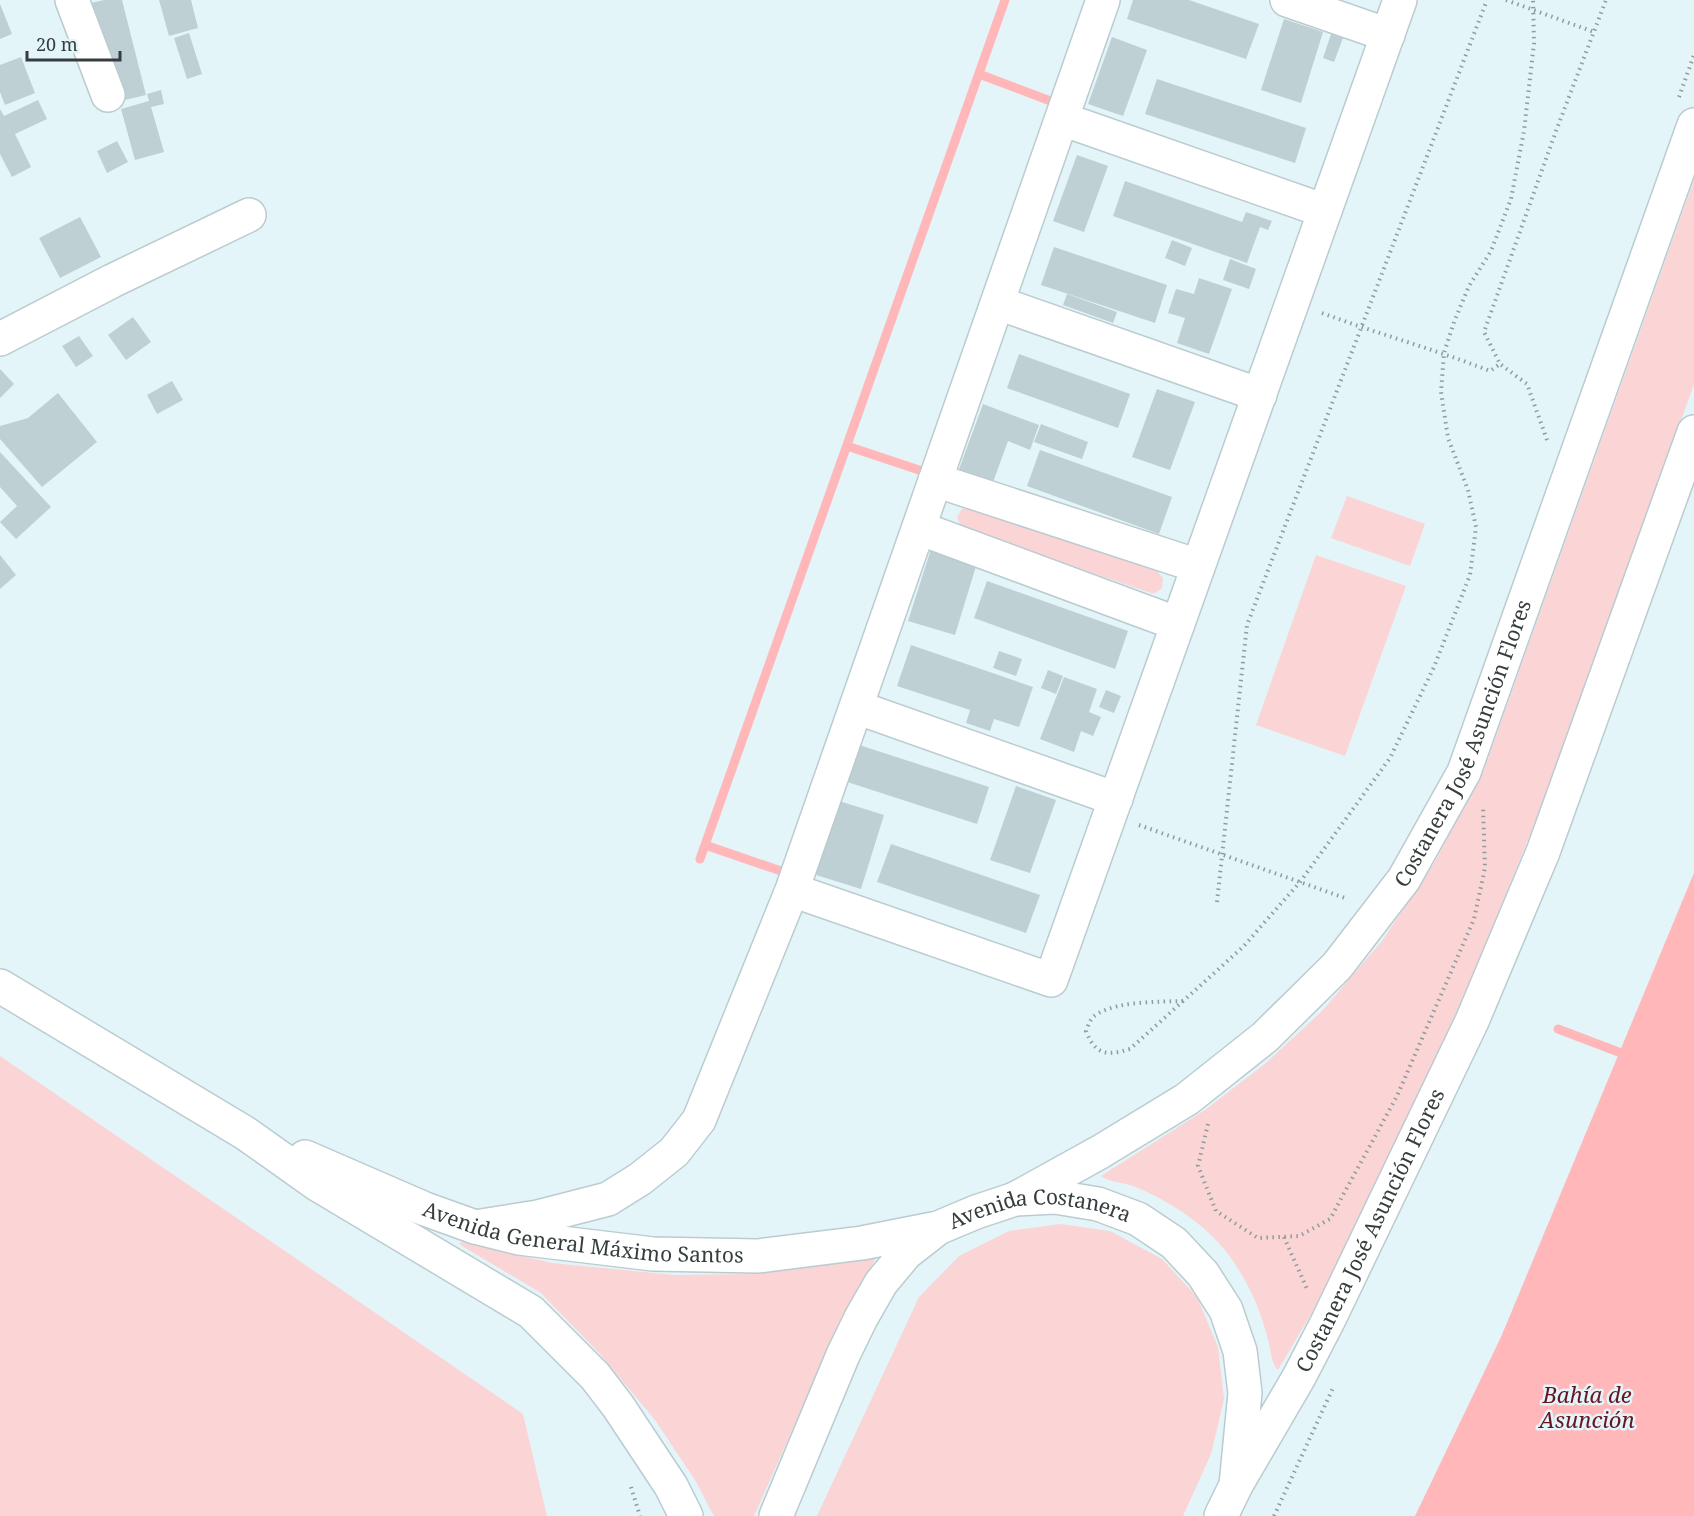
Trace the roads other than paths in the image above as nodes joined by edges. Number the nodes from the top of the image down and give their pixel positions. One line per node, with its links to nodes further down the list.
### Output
1 (72, 0): 6 (main road)
2 (1103, 0): 8 (main road)
3 (1287, 0): 5 (main road)
4 (1401, 0): 5 (main road)
5 (1388, 35): 9 (main road)
6 (108, 95)
7 (1686, 112): 24 (main road, Costanera José Asunción Flores)
8 (1062, 119): 9 (main road); 11 (main road)
9 (1325, 212): 13 (main road)
10 (249, 215): 12 (main road)
11 (998, 303): 13 (main road); 15 (main road)
12 (0, 339)
13 (1260, 395): 17 (main road)
14 (1694, 432): 27 (main road, Costanera José Asunción Flores)
15 (935, 480): 16 (main road); 17 (main road)
16 (919, 528): 18 (main road); 19 (main road)
17 (1198, 566): 18 (main road)
18 (1178, 624): 20 (main road)
19 (856, 707): 20 (main road); 21 (main road)
20 (1123, 810): 21 (main road)
21 (792, 890): 25 (main road)
22 (0, 986): 23 (main road, Avenida General Máximo Santos)
23 (244, 1133): 25 (main road, Avenida General Máximo Santos); 28 (main road, Avenida General Máximo Santos)
24 (1015, 1199): 26 (main road, Avenida Costanera); 27 (main road, Avenida Costanera)
25 (475, 1227): 26 (main road, Avenida General Máximo Santos)
26 (938, 1228): 29 (main road, Avenida Costanera)
27 (1236, 1485): 30 (main road, Avenida Costanera)
28 (686, 1516)
29 (776, 1516)
30 (1221, 1516)

